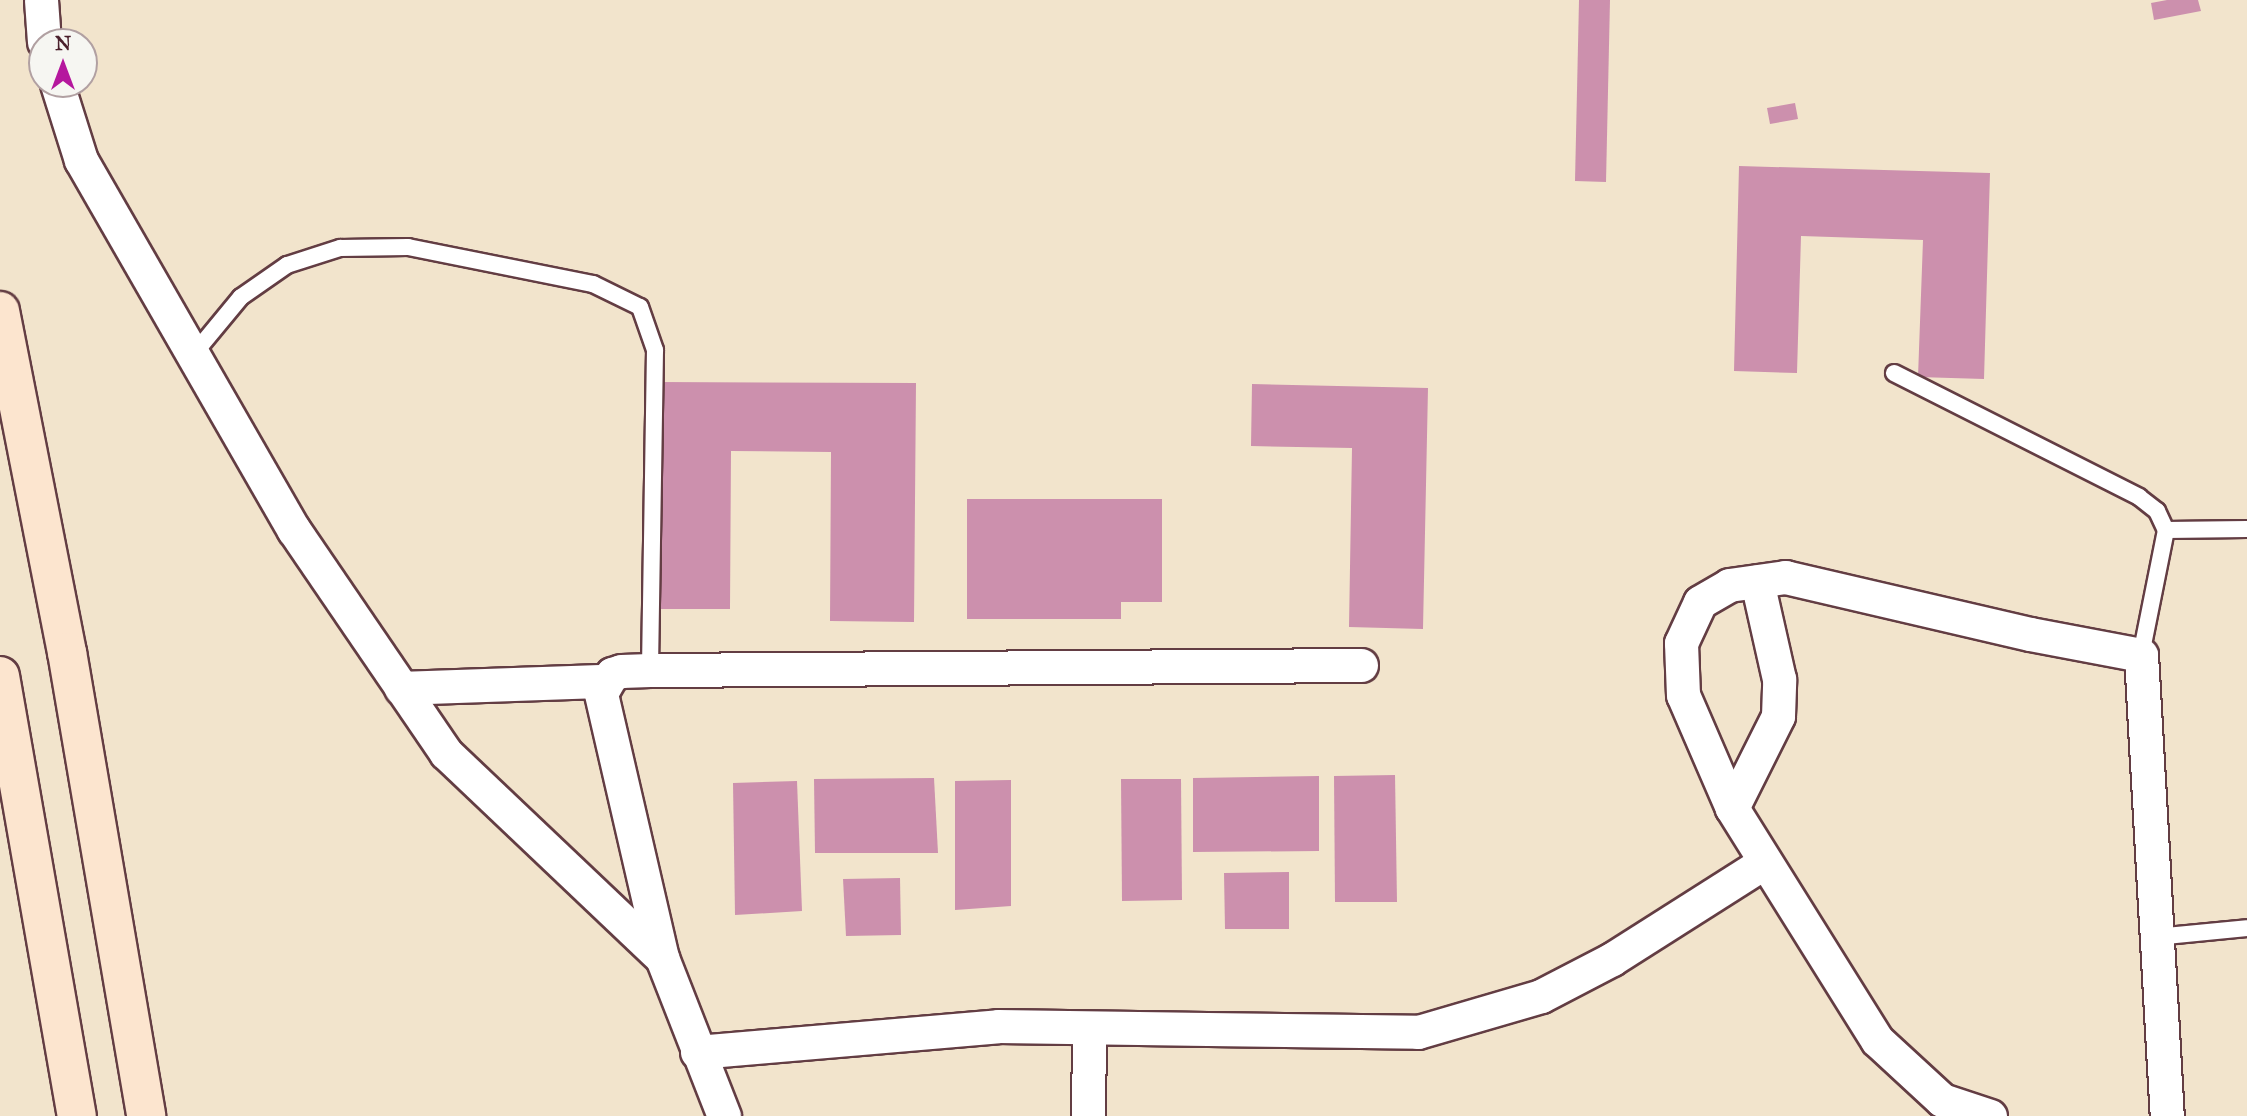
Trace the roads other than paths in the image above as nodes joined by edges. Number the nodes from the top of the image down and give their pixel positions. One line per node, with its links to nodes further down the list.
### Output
1 (41, 0): 2 (street)
2 (43, 28)
3 (61, 98): 5 (street)
4 (0, 311): 24 (main road)
5 (192, 355): 12 (lane); 15 (street)
6 (1894, 373): 8 (lane)
7 (2247, 529): 8 (lane)
8 (2166, 530): 10 (lane)
9 (1757, 581): 10 (street); 16 (street); 16 (street)
10 (2141, 655): 19 (street)
11 (1361, 665): 12 (street)
12 (650, 670): 14 (street)
13 (0, 676): 23 (main road)
14 (606, 681): 15 (street); 20 (street)
15 (401, 688): 20 (street)
16 (1732, 808): 17 (street)
17 (1765, 862): 21 (street); 27 (street)
18 (2247, 928): 19 (lane)
19 (2157, 937): 28 (street)
20 (662, 958): 22 (street)
21 (1089, 1028): 22 (street); 26 (street)
22 (697, 1052): 25 (street)
23 (76, 1116)
24 (146, 1116)
25 (724, 1116)
26 (1088, 1116)
27 (1990, 1116)
28 (2167, 1116)

